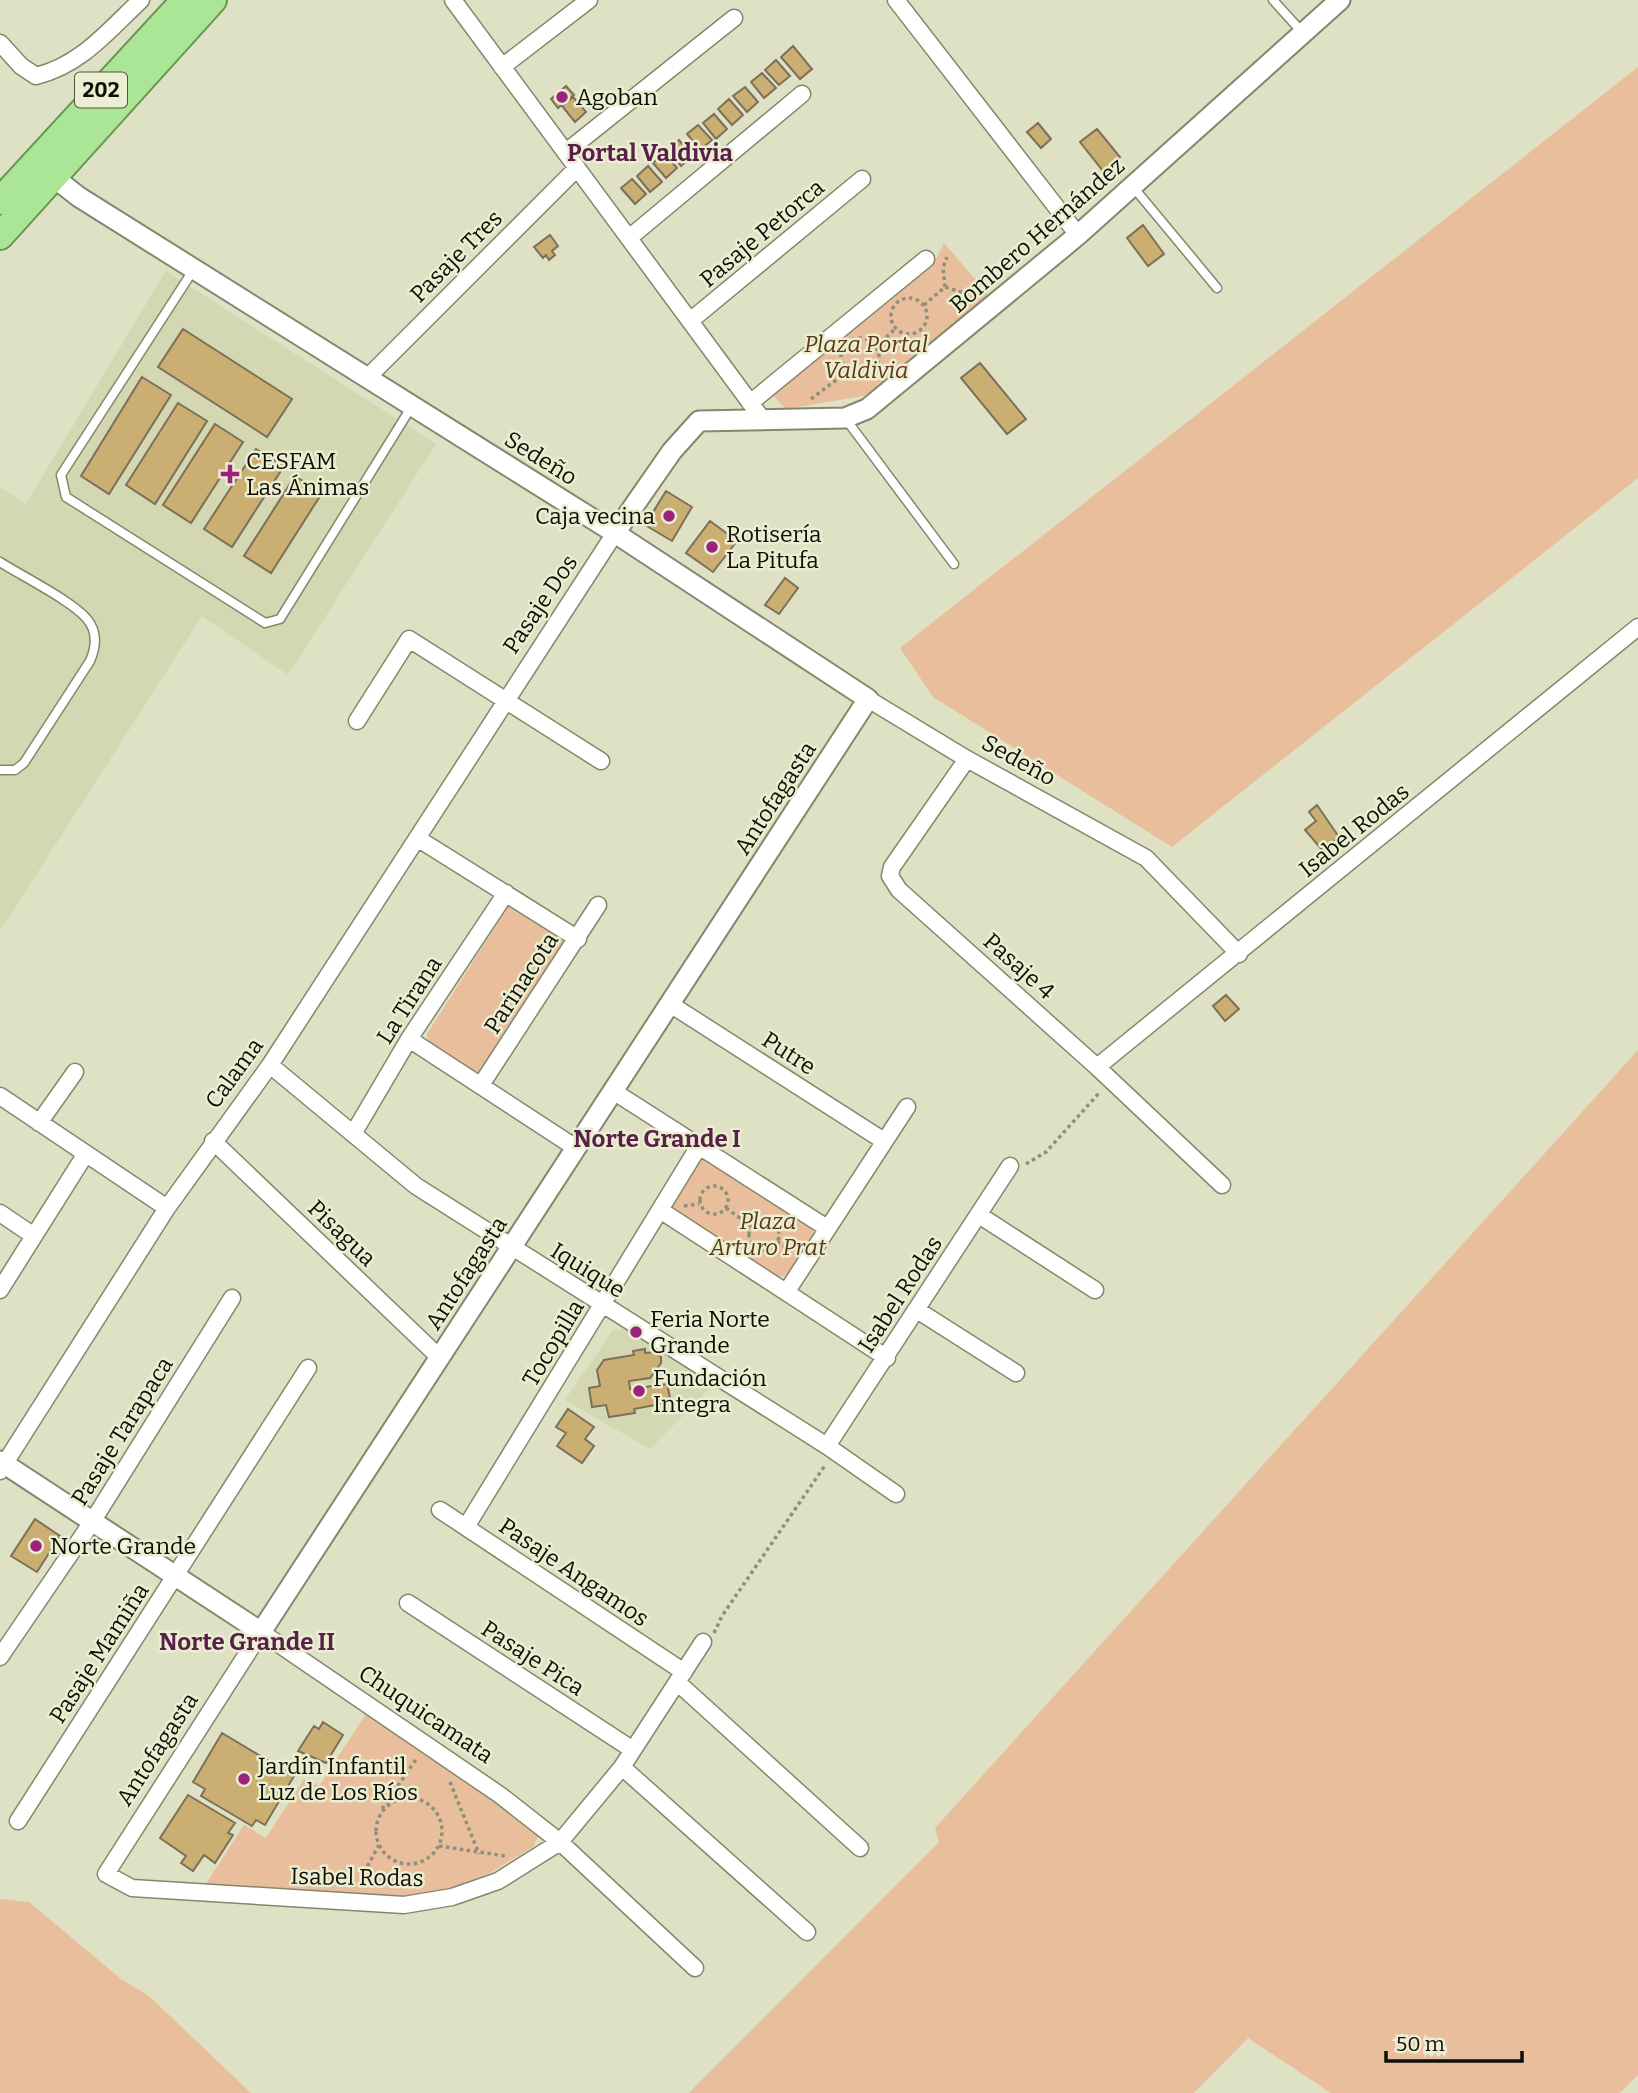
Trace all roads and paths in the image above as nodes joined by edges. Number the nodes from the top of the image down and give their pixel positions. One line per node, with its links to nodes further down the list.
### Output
1 (141, 0): 11 (street)
2 (184, 0): 14 (highway, 202)
3 (213, 0): 17 (highway, 202)
4 (453, 0): 12 (street)
5 (589, 0): 12 (street)
6 (896, 0): 21 (street)
7 (1273, 0): 10 (lane)
8 (1340, 0): 10 (street, Bombero Hernández)
9 (734, 18): 15 (street)
10 (1304, 34): 19 (street, Bombero Hernández)
11 (0, 43)
12 (502, 67): 15 (street)
13 (802, 94): 23 (street)
14 (53, 142): 17 (highway); 20 (highway, 202)
15 (566, 152): 16 (street)
16 (577, 168): 23 (street); 35 (street, Pasaje Tres)
17 (52, 176): 20 (highway); 22 (highway, 202); 26 (street, Sedeño)
18 (862, 179): 31 (street, Pasaje Petorca)
19 (1133, 186): 21 (street, Bombero Hernández); 28 (lane)
20 (9, 192)
21 (1078, 235): 39 (street, Bombero Hernández)
22 (0, 236)
23 (629, 238): 31 (street)
24 (947, 257): 27 (path)
25 (926, 259): 37 (street)
26 (194, 269): 35 (street, Sedeño); 38 (lane)
27 (945, 288): 29 (path); 30 (path)
28 (1217, 288)
29 (978, 296)
30 (924, 305): 32 (path); 32 (path)
31 (690, 321): 37 (street)
32 (896, 328): 33 (path)
33 (876, 347): 34 (path); 34 (path)
34 (848, 371): 36 (path)
35 (368, 377): 38 (street, Sedeño)
36 (808, 401)
37 (750, 403): 40 (street)
38 (412, 406): 41 (street, Sedeño)
39 (845, 418): 40 (street, Bombero Hernández); 43 (lane)
40 (763, 419): 41 (street, Bombero Hernández)
41 (615, 533): 45 (street, Sedeño); 46 (street, Pasaje Dos)
42 (0, 562): 50 (lane)
43 (954, 564)
44 (1638, 627): 55 (street, Isabel Rodas)
45 (868, 699): 48 (street, Sedeño); 56 (street, Antofagasta)
46 (503, 701): 47 (street); 49 (street); 51 (street, Calama)
47 (357, 721)
48 (967, 759): 55 (street, Sedeño); 59 (street, Pasaje 4)
49 (601, 761)
50 (0, 770)
51 (416, 838): 52 (street); 58 (street, Calama)
52 (506, 893): 54 (street); 57 (street, La Tirana)
53 (598, 905): 54 (street, Parinacota)
54 (578, 939): 62 (street, Parinacota)
55 (1239, 954): 59 (street, Isabel Rodas)
56 (670, 1004): 63 (street, Antofagasta); 69 (street, Putre)
57 (410, 1039): 62 (street); 67 (street, La Tirana)
58 (270, 1065): 67 (street, Iquique); 68 (street, Calama)
59 (1097, 1067): 61 (street, Pasaje 4)
60 (75, 1072): 66 (street)
61 (1111, 1081): 73 (path); 74 (street, Pasaje 4)
62 (481, 1085): 71 (street)
63 (613, 1091): 70 (street); 71 (street, Antofagasta)
64 (0, 1096): 66 (street)
65 (907, 1107): 69 (street)
66 (39, 1123): 72 (street)
67 (353, 1134): 83 (street, Iquique)
68 (213, 1141): 75 (street, Calama); 90 (street, Pisagua)
69 (884, 1141): 81 (street)
70 (699, 1146): 77 (street, Tocopilla); 81 (street)
71 (576, 1148): 83 (street, Antofagasta)
72 (85, 1154): 75 (street); 82 (street)
73 (1010, 1166): 79 (street, Isabel Rodas)
74 (1222, 1185)
75 (167, 1208): 95 (street, Calama)
76 (726, 1208): 76 (path); 80 (path)
77 (660, 1210): 86 (street); 88 (street, Tocopilla)
78 (0, 1213): 82 (street)
79 (979, 1215): 85 (street); 89 (street, Isabel Rodas)
80 (751, 1226): 80 (path)
81 (827, 1228): 86 (street)
82 (34, 1236): 84 (street)
83 (511, 1248): 88 (street, Iquique); 90 (street, Antofagasta)
84 (0, 1290)
85 (1095, 1290)
86 (787, 1291): 91 (street)
87 (232, 1298): 98 (street, Pasaje Tarapaca)
88 (602, 1307): 94 (street, Iquique); 99 (street, Tocopilla)
89 (917, 1310): 91 (street, Isabel Rodas); 93 (street)
90 (440, 1358): 102 (street, Antofagasta)
91 (887, 1358): 94 (street, Isabel Rodas)
92 (308, 1368): 100 (street, Pasaje Mamiña)
93 (1016, 1373)
94 (830, 1448): 96 (street, Iquique); 103 (path)
95 (1, 1466): 98 (street, Chuquicamata)
96 (896, 1494)
97 (440, 1510): 99 (street, Pasaje Angamos)
98 (92, 1521): 100 (street, Chuquicamata); 104 (street, Pasaje Tarapaca)
99 (466, 1527): 105 (street, Pasaje Angamos)
100 (176, 1576): 102 (street, Chuquicamata); 111 (street, Pasaje Mamiña)
101 (408, 1603): 107 (street, Pasaje Pica)
102 (261, 1632): 112 (street, Chuquicamata); 118 (street, Antofagasta)
103 (704, 1642): 105 (street, Isabel Rodas)
104 (0, 1657)
105 (680, 1677): 107 (street, Isabel Rodas); 115 (street, Pasaje Angamos)
106 (422, 1750): 110 (path)
107 (633, 1750): 108 (street, Isabel Rodas)
108 (622, 1767): 112 (street, Isabel Rodas); 120 (street)
109 (449, 1777): 116 (path)
110 (382, 1810): 113 (path); 114 (path)
111 (18, 1821)
112 (560, 1842): 119 (street, Isabel Rodas); 121 (street, Chuquicamata)
113 (379, 1845): 114 (path); 119 (path)
114 (439, 1846): 116 (path)
115 (860, 1848)
116 (480, 1854): 117 (path)
117 (511, 1857)
118 (106, 1874): 119 (street, Isabel Rodas)
119 (361, 1903)
120 (807, 1931)
121 (695, 1968)

